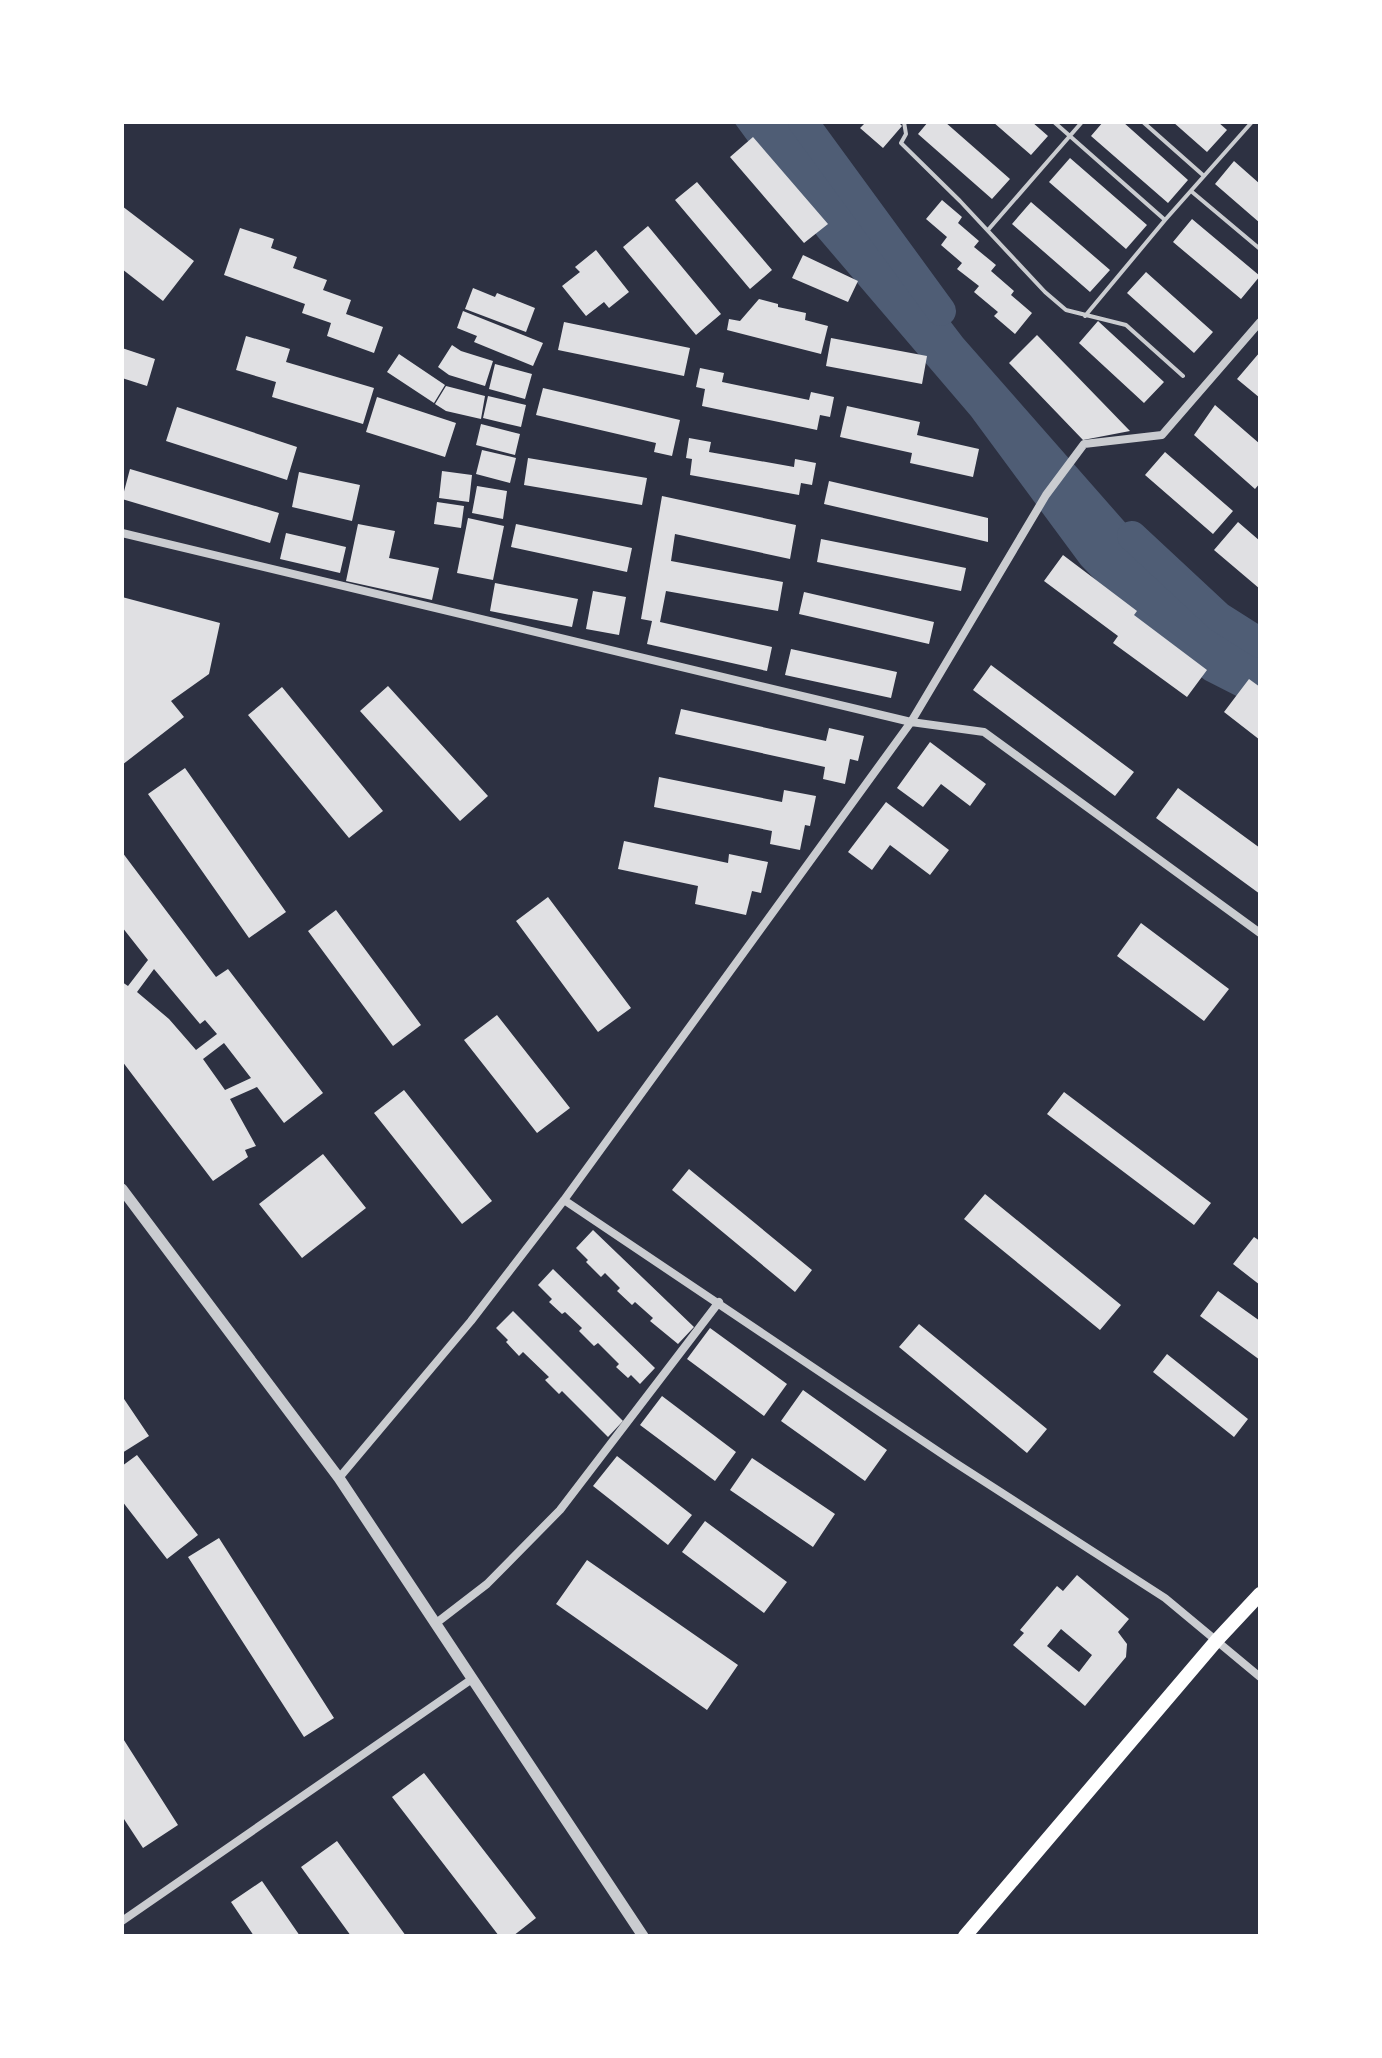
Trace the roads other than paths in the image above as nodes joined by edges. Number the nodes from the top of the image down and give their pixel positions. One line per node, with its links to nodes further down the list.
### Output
1 (910, 122): 6 (lane)
2 (1054, 122): 7 (lane)
3 (1082, 122): 7 (lane)
4 (1143, 122): 8 (lane)
5 (1252, 122): 8 (lane)
6 (904, 125): 11 (lane)
7 (1070, 136): 10 (lane); 11 (lane)
8 (1204, 176): 9 (lane)
9 (1191, 191): 10 (lane); 12 (lane)
10 (1165, 220): 13 (lane)
11 (988, 230): 13 (lane)
12 (1260, 249)
13 (1085, 316): 15 (lane)
14 (1260, 322): 17 (street)
15 (1183, 376)
16 (122, 533): 17 (street)
17 (911, 722): 18 (street); 20 (street)
18 (1260, 933)
19 (122, 1189): 22 (street)
20 (564, 1200): 21 (street); 22 (street)
21 (719, 1302): 24 (street); 25 (street)
22 (339, 1478): 24 (street)
23 (1260, 1594): 25 (street)
24 (435, 1624): 27 (street)
25 (1217, 1640): 26 (street); 30 (street)
26 (1260, 1677)
27 (472, 1679): 28 (street); 29 (street)
28 (122, 1921)
29 (643, 1936)
30 (965, 1936)

